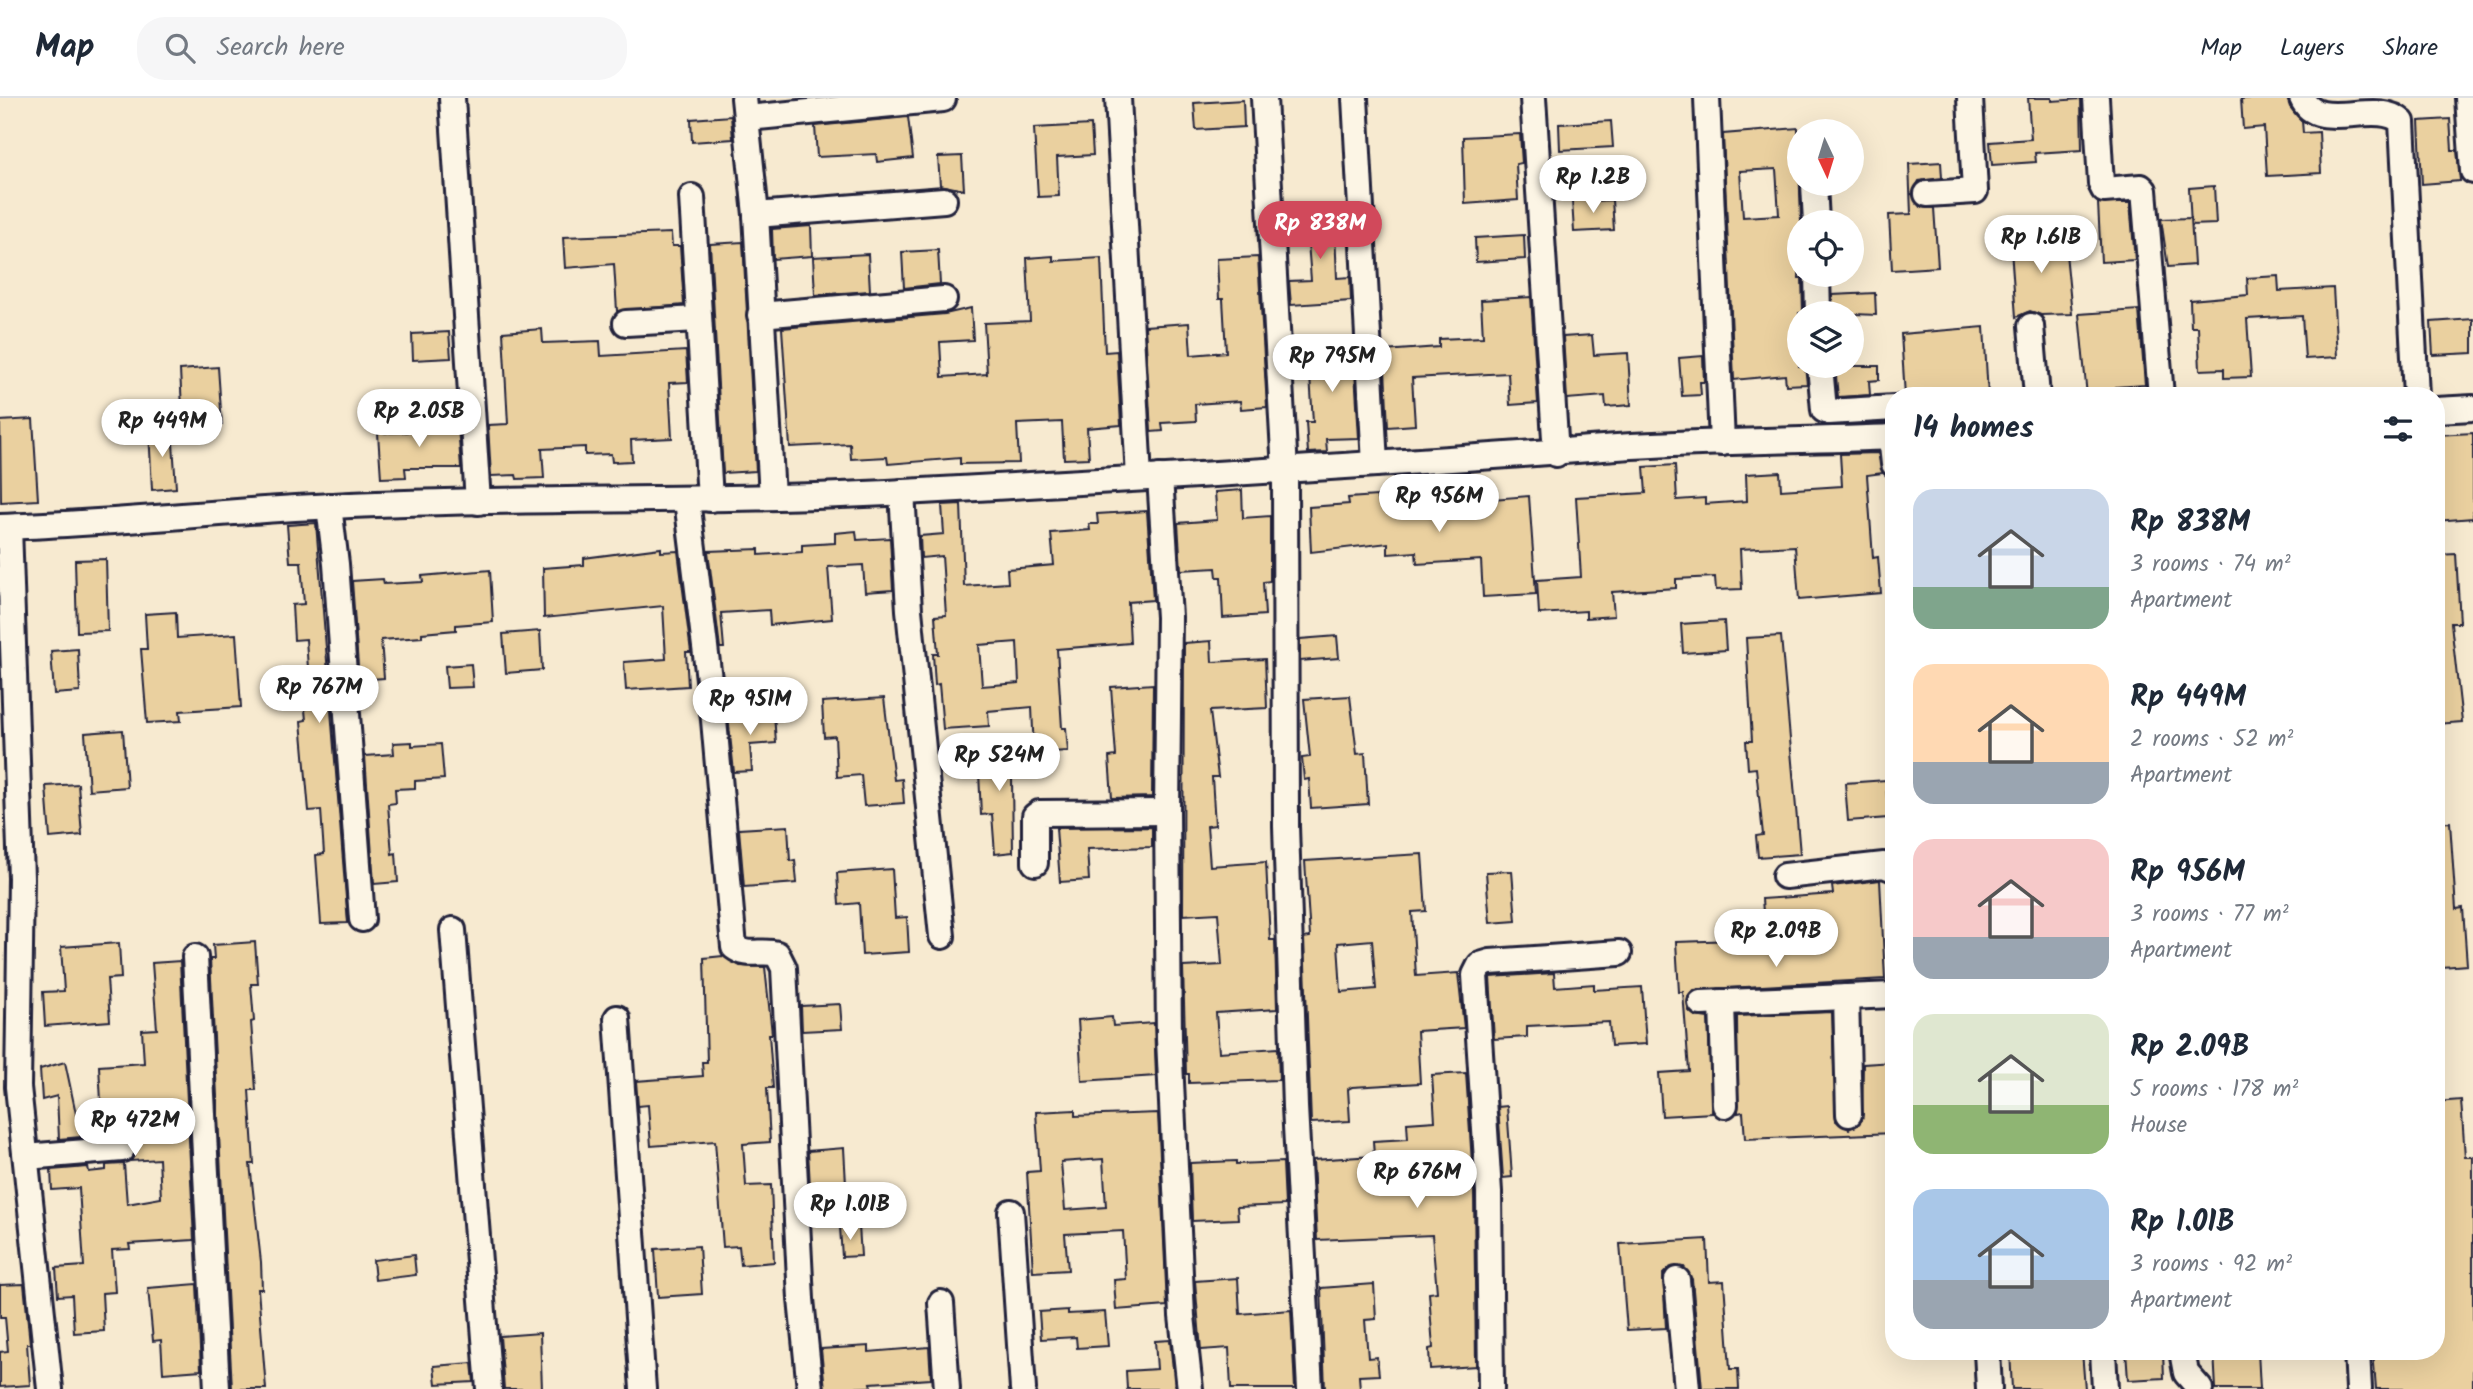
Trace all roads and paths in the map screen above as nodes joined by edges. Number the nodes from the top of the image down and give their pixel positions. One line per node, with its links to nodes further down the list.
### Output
1 (452, 98): 40 (street)
2 (1118, 98): 36 (street)
3 (1264, 98): 35 (street)
4 (1354, 98): 34 (street)
5 (1533, 98): 33 (street)
6 (1707, 98): 32 (street)
7 (1970, 98): 15 (street)
8 (2096, 98): 26 (street)
9 (2302, 98): 12 (street)
10 (2468, 98): 14 (street)
11 (943, 99): 13 (street)
12 (2361, 103): 27 (street)
13 (746, 108): 18 (street)
14 (2473, 171)
15 (1927, 194)
16 (692, 197): 21 (street)
17 (944, 200): 18 (street)
18 (757, 215): 20 (street)
19 (944, 299): 20 (street)
20 (760, 315): 38 (street)
21 (698, 319): 22 (street); 39 (street)
22 (626, 323)
23 (2031, 326): 25 (street)
24 (1821, 378): 29 (street)
25 (2036, 387)
26 (2160, 387)
27 (2416, 387)
28 (2473, 408): 30 (street)
29 (1885, 409)
30 (2445, 410)
31 (1885, 437): 32 (street)
32 (1722, 443): 33 (street)
33 (1556, 454): 34 (street)
34 (1375, 464): 35 (street)
35 (1285, 471): 36 (street); 74 (street)
36 (1150, 477): 37 (street); 43 (street)
37 (902, 492): 38 (street); 49 (street)
38 (772, 497): 39 (street)
39 (699, 499): 40 (street); 70 (street)
40 (478, 502): 41 (street)
41 (329, 506): 42 (street); 47 (street)
42 (4, 527): 58 (street)
43 (1167, 811): 44 (street); 73 (street)
44 (1035, 863)
45 (1885, 865): 46 (street)
46 (1785, 876)
47 (362, 919)
48 (453, 930): 68 (street)
49 (942, 936)
50 (1619, 953): 75 (street)
51 (194, 957): 67 (street)
52 (1885, 995): 53 (street)
53 (1846, 997): 55 (street); 56 (street)
54 (617, 1018): 69 (street)
55 (1724, 1105)
56 (1849, 1114)
57 (122, 1149): 58 (street)
58 (26, 1157): 66 (street)
59 (1011, 1212): 72 (street)
60 (1676, 1280): 76 (street)
61 (941, 1303): 71 (street)
62 (1987, 1360): 77 (street)
63 (2103, 1360): 78 (street)
64 (2184, 1360): 79 (street)
65 (2357, 1360): 80 (street)
66 (50, 1389)
67 (217, 1389)
68 (489, 1389)
69 (643, 1389)
70 (810, 1389)
71 (947, 1389)
72 (1023, 1389)
73 (1190, 1389)
74 (1310, 1389)
75 (1491, 1389)
76 (1686, 1389)
77 (1989, 1389)
78 (2105, 1389)
79 (2200, 1389)
80 (2359, 1389)

